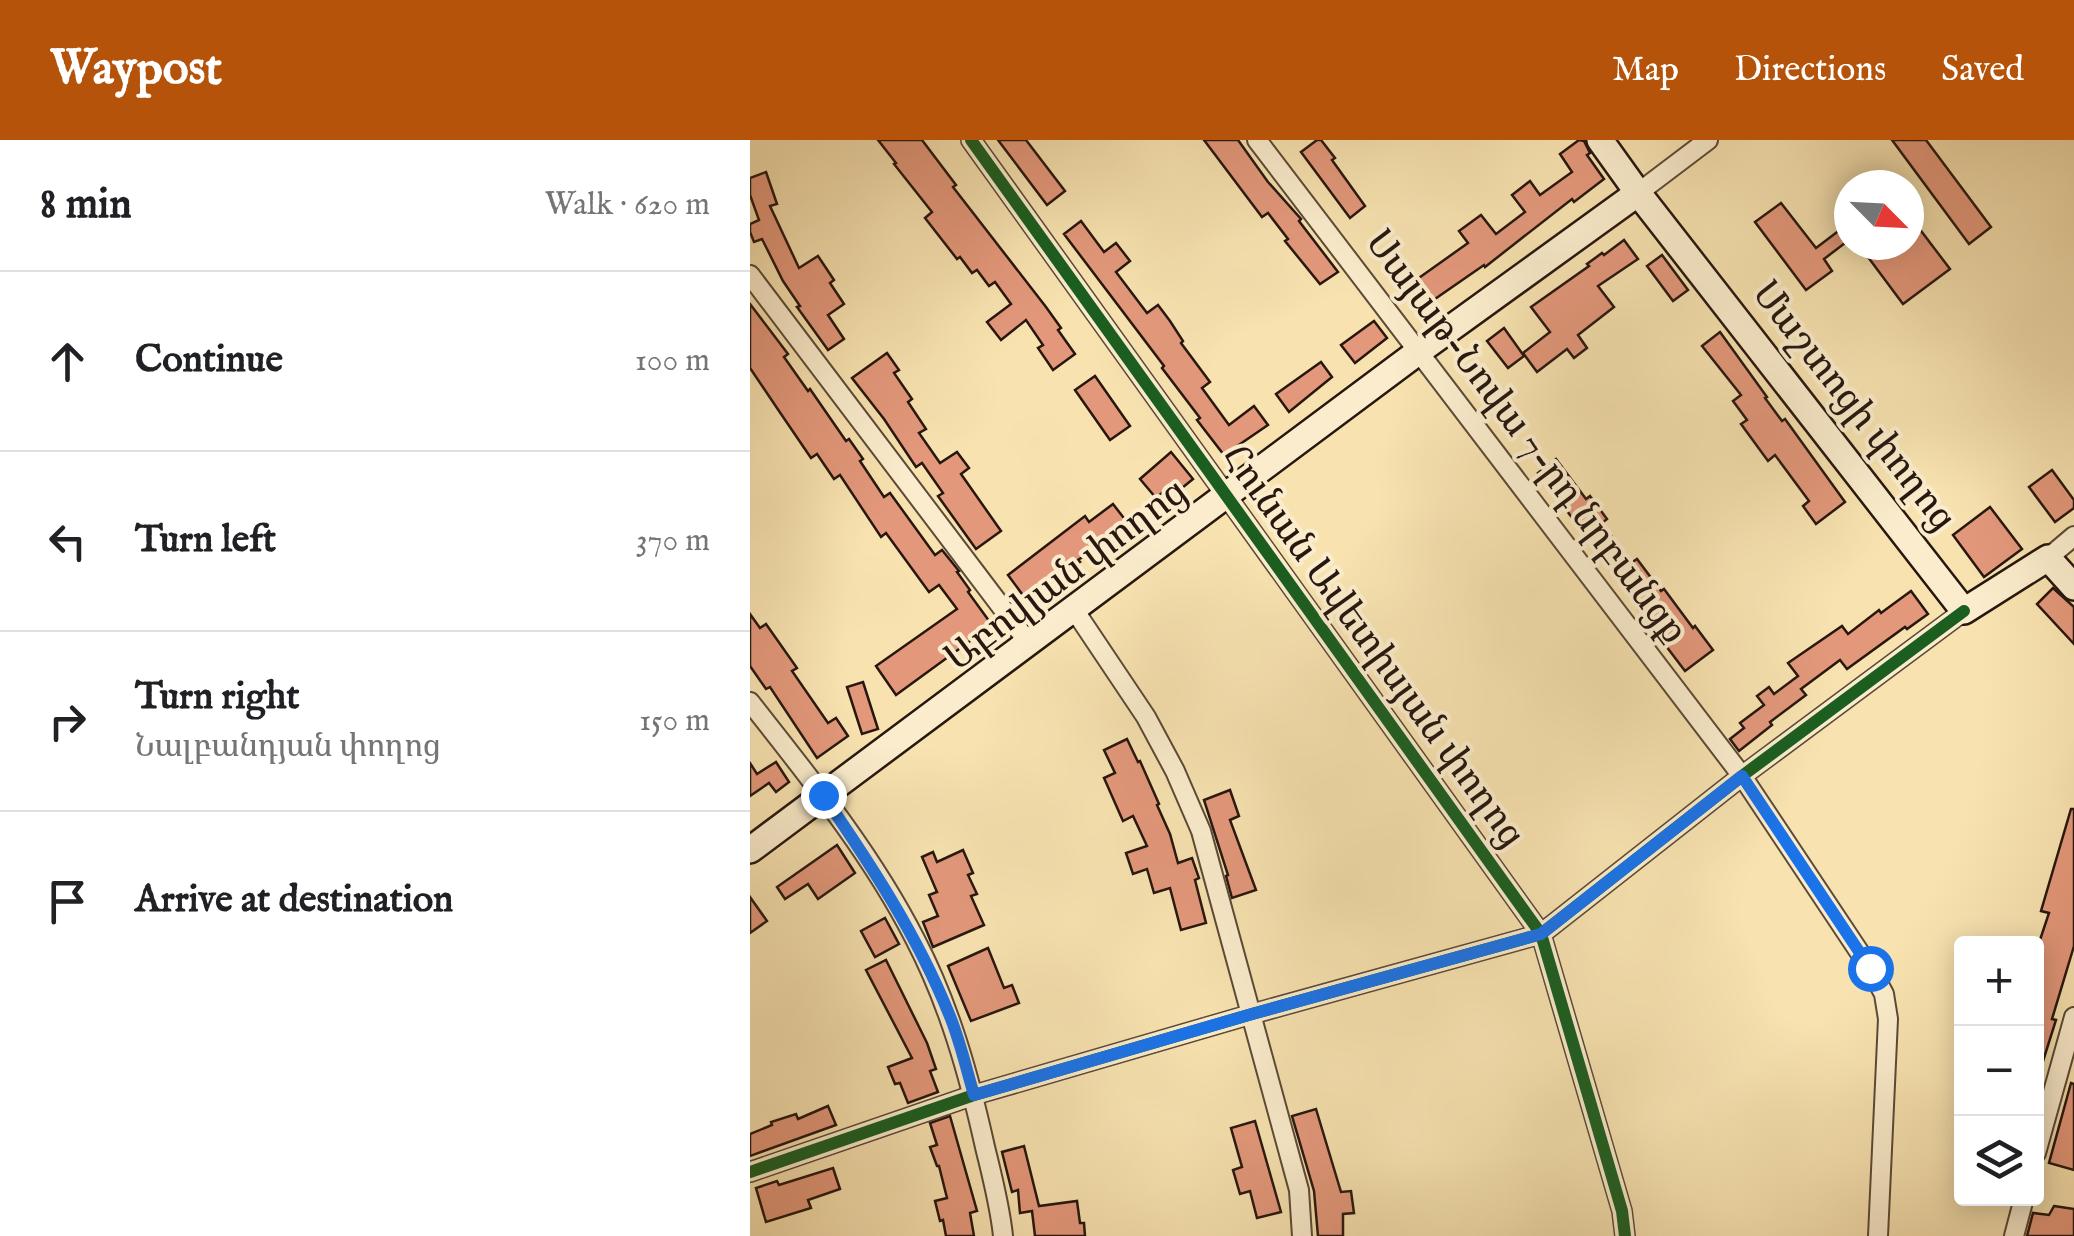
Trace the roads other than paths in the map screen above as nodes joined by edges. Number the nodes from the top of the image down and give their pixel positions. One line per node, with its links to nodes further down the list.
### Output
1 (971, 140): 8 (street, Հունան Ավետիսյան փողոց)
2 (1256, 140): 7 (street, Սայաթ-Նովա 7-րդ նրբանցք)
3 (1600, 140): 5 (main road, Մաշտոցի փողոց)
4 (1708, 140): 5 (street, Աբովյան փողոց)
5 (1638, 193): 7 (main road, Աբովյան փողոց); 13 (main road, Մաշտոցի փողոց)
6 (750, 275): 14 (street)
7 (1418, 352): 8 (main road, Աբովյան փողոց); 16 (street, Սայաթ-Նովա 7-րդ նրբանցք)
8 (1226, 494): 12 (main road, Աբովյան փողոց); 19 (street, Հունան Ավետիսյան փողոց)
9 (2074, 536): 10 (street)
10 (2048, 558): 11 (main road); 13 (main road)
11 (2074, 587)
12 (1073, 608): 14 (main road, Աբովյան փողոց); 20 (street)
13 (1964, 611): 16 (street)
14 (1028, 642): 17 (main road, Աբովյան փողոց)
15 (750, 702): 17 (street)
16 (1742, 776): 19 (street); 29 (street, Սայաթ-Նովա 7-րդ նրբանցք)
17 (823, 795): 18 (main road, Աբովյան փողոց); 22 (street)
18 (750, 850)
19 (1541, 934): 20 (street); 28 (street, Հունան Ավետիսյան փողոց)
20 (1252, 1014): 22 (street); 27 (street)
21 (2074, 1018): 23 (street)
22 (974, 1095): 24 (street); 26 (street)
23 (2044, 1125)
24 (750, 1172)
25 (2022, 1206): 30 (street)
26 (1004, 1236)
27 (1302, 1236)
28 (1626, 1236)
29 (1878, 1236)
30 (2014, 1236)

